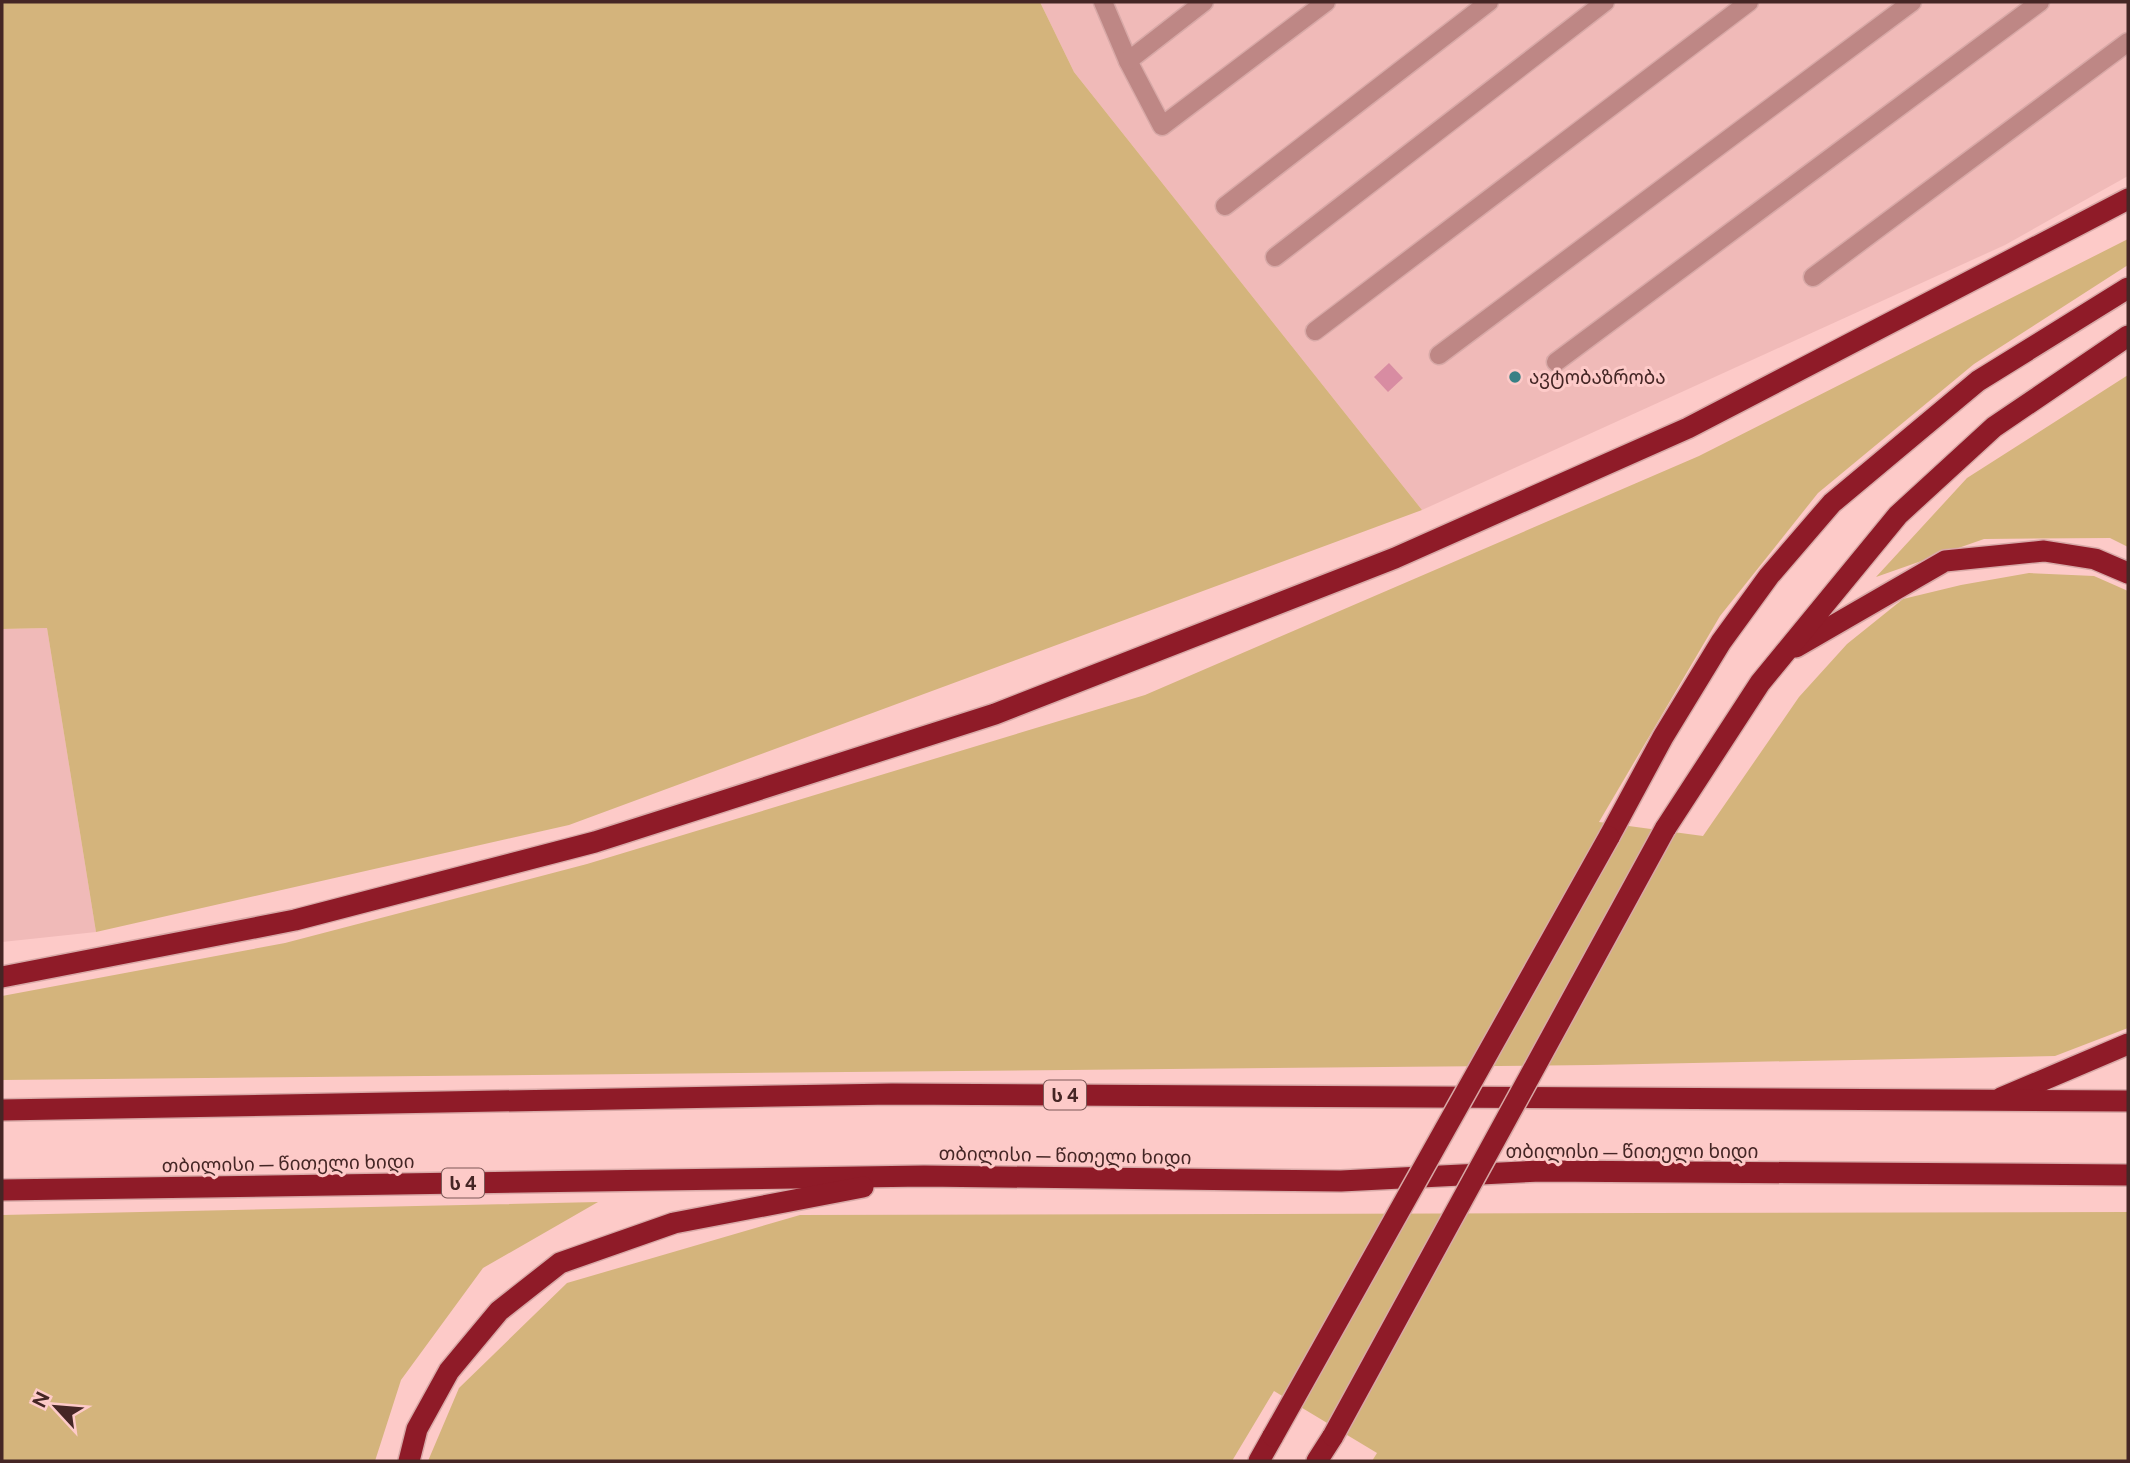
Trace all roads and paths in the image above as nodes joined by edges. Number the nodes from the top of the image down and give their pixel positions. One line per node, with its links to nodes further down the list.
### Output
1 (1103, 2): 10 (lane)
2 (1204, 2): 10 (lane)
3 (1326, 2): 10 (lane)
4 (1489, 2): 12 (lane)
5 (1605, 2): 13 (lane)
6 (1749, 2): 16 (lane)
7 (1912, 2): 18 (lane)
8 (2040, 2): 19 (lane)
9 (2128, 41): 14 (lane)
10 (1128, 61)
11 (2128, 199): 22 (highway)
12 (1225, 206)
13 (1275, 257)
14 (1814, 277)
15 (2128, 288): 31 (highway, bridge)
16 (1315, 331)
17 (2128, 336): 21 (highway)
18 (1439, 355)
19 (1556, 362)
20 (2128, 573): 21 (highway)
21 (1782, 654): 32 (highway, bridge)
22 (2, 977)
23 (2128, 1044): 25 (highway)
24 (2128, 1101): 25 (highway, ს 4)
25 (1991, 1102): 26 (highway, ს 4)
26 (2, 1110)
27 (2128, 1175): 28 (highway, თბილისი — წითელი ხიდი / ს 4)
28 (924, 1176): 29 (highway, თბილისი — წითელი ხიდი / ს 4); 30 (highway)
29 (2, 1190)
30 (409, 1461)
31 (1259, 1461)
32 (1317, 1461)

